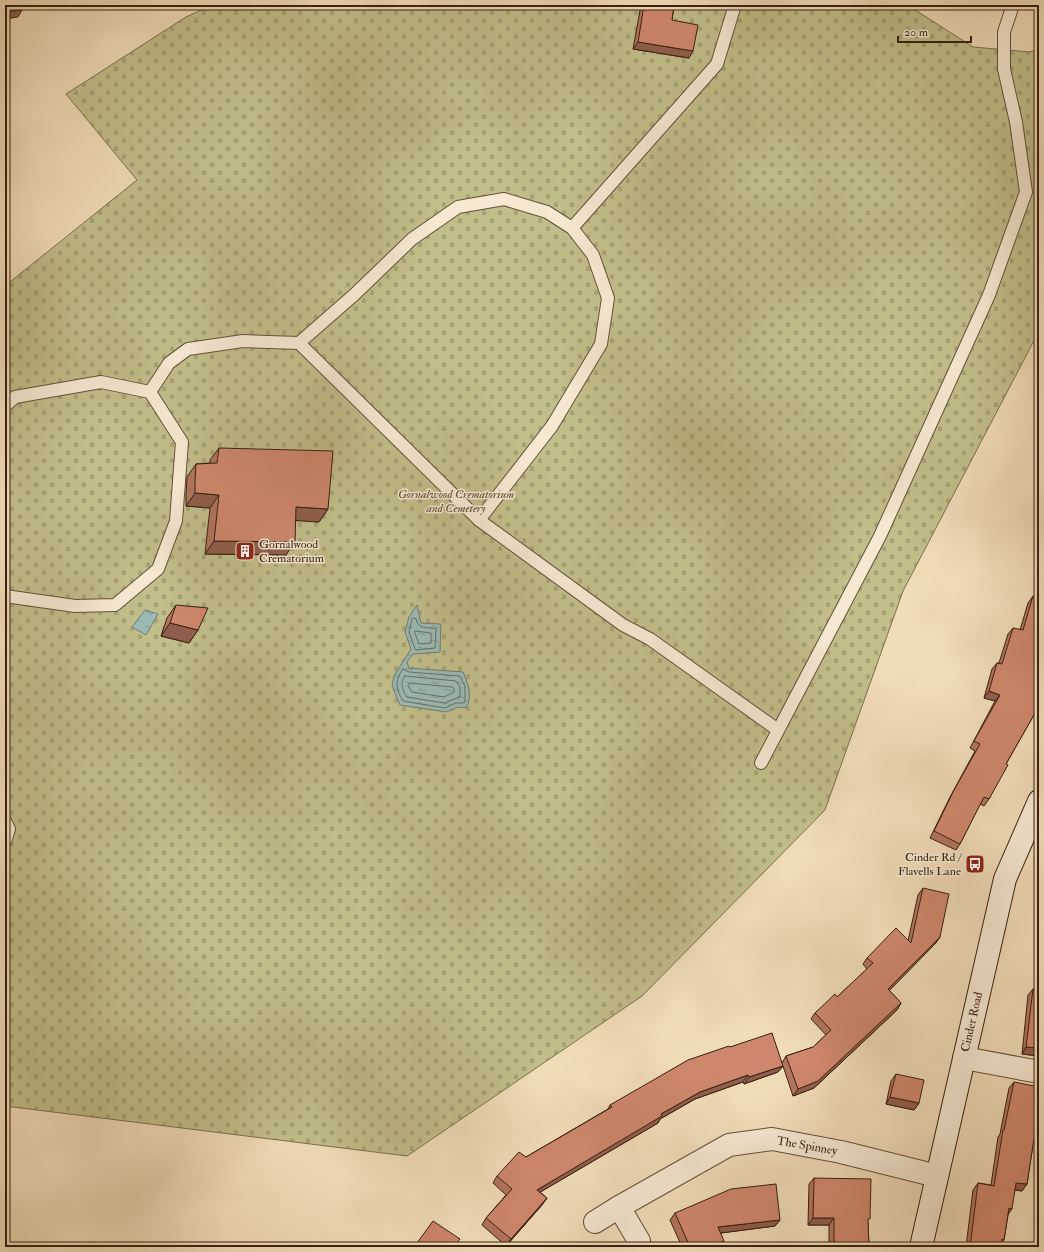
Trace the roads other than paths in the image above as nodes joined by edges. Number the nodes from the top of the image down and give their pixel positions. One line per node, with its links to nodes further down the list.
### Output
1 (735, 5): 3 (lane)
2 (1013, 5): 9 (lane)
3 (572, 228): 4 (lane); 7 (lane)
4 (299, 344): 5 (lane); 7 (lane)
5 (150, 392): 6 (lane); 8 (lane)
6 (5, 406)
7 (479, 520): 9 (lane)
8 (5, 596)
9 (778, 730): 10 (lane)
10 (761, 763)
11 (1039, 801): 14 (street, Cinder Road)
12 (5, 821): 13 (lane)
13 (5, 841)
14 (964, 1058): 15 (street); 16 (street, Cinder Road)
15 (1039, 1072)
16 (937, 1176): 17 (street, The Spinney); 20 (street, Cinder Road)
17 (619, 1207): 18 (street, The Spinney); 19 (street)
18 (595, 1222)
19 (638, 1240)
20 (921, 1247)

